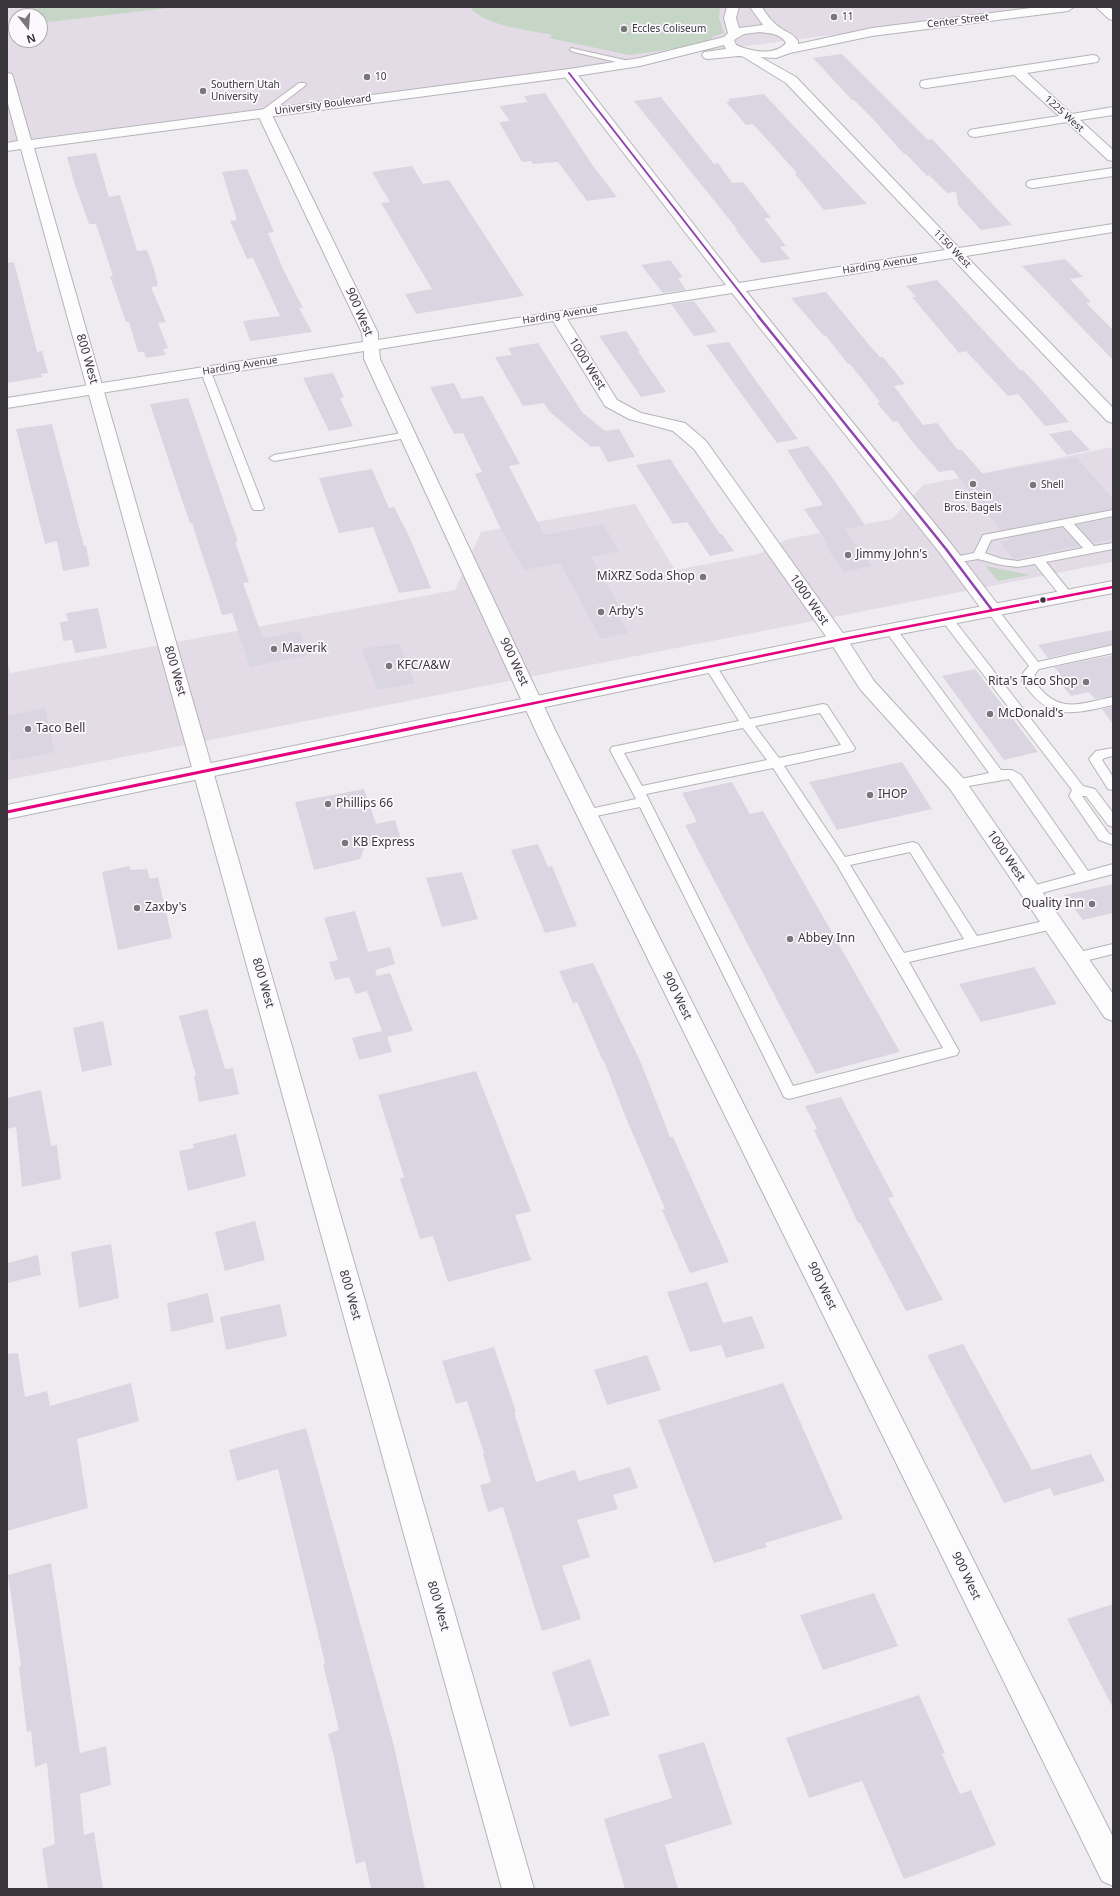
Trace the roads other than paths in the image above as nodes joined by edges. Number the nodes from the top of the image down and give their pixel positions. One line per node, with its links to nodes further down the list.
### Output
1 (733, 7): 8 (main road)
2 (756, 7): 6 (main road)
3 (1068, 7): 7 (main road, Center Street)
4 (1102, 7): 5 (main road)
5 (1113, 16)
6 (779, 32): 7 (main road, Center Street); 8 (main road, Center Street); 10 (main road, 1150 West)
7 (872, 32): 10 (main road, Center Street)
8 (731, 37): 11 (main road, 1150 West); 13 (main road, University Boulevard)
9 (574, 50): 13 (lane)
10 (783, 51): 11 (main road, Center Street); 17 (main road, 1150 West)
11 (744, 53): 13 (main road, University Boulevard); 17 (main road, 1150 West)
12 (1093, 59): 14 (main road)
13 (634, 62): 15 (main road, University Boulevard)
14 (1016, 70): 18 (main road); 22 (main road, 1225 West)
15 (569, 73): 21 (main road, University Boulevard); 30 (main road)
16 (7, 77): 24 (main road, 800 West)
17 (791, 80): 29 (main road, 1150 West)
18 (926, 84)
19 (302, 85): 21 (lane)
20 (1113, 111): 22 (main road)
21 (264, 113): 24 (main road, University Boulevard); 32 (main road, 900 West)
22 (1069, 118): 23 (main road); 25 (main road, 1225 West)
23 (975, 133)
24 (17, 146): 34 (main road, 800 West)
25 (1113, 157)
26 (1113, 172): 27 (main road)
27 (1033, 184)
28 (1113, 228): 29 (main road, Harding Avenue)
29 (956, 253): 30 (main road, Harding Avenue); 36 (main road, 1150 West)
30 (735, 287): 31 (main road, Harding Avenue); 45 (main road)
31 (557, 316): 32 (main road, Harding Avenue); 52 (main road, 1000 West)
32 (372, 346): 33 (main road, Harding Avenue); 37 (main road, 900 West)
33 (206, 372): 34 (main road, Harding Avenue); 39 (lane)
34 (95, 389): 35 (main road, Harding Avenue); 61 (main road, 800 West)
35 (7, 403)
36 (1113, 418)
37 (408, 435): 38 (lane); 57 (main road, 900 West)
38 (274, 458)
39 (258, 508)
40 (1113, 513): 41 (lane)
41 (1066, 522): 43 (lane); 44 (lane)
42 (1113, 546): 43 (lane)
43 (1091, 550): 46 (lane)
44 (978, 555): 45 (lane); 46 (lane)
45 (954, 560): 49 (main road)
46 (1038, 560): 48 (lane)
47 (1113, 587): 48 (main road)
48 (1067, 596): 49 (main road)
49 (992, 610): 50 (main road); 54 (lane)
50 (947, 619): 51 (main road); 65 (lane)
51 (891, 630): 52 (main road); 62 (lane)
52 (838, 640): 55 (main road); 63 (main road, 1000 West)
53 (1113, 649): 54 (lane)
54 (1035, 666): 56 (lane)
55 (711, 667): 57 (main road); 58 (lane)
56 (1113, 701)
57 (534, 704): 61 (main road); 68 (main road, 900 West)
58 (746, 723): 60 (lane); 60 (lane); 66 (lane)
59 (1113, 752): 64 (lane)
60 (776, 763): 66 (lane); 71 (lane)
61 (203, 772): 67 (main road); 82 (main road, 800 West)
62 (998, 775): 63 (lane); 73 (lane)
63 (957, 784): 74 (main road, 1000 West)
64 (1113, 786)
65 (1079, 790): 69 (lane); 70 (lane)
66 (640, 796): 68 (lane); 79 (lane)
67 (7, 812)
68 (586, 814): 81 (main road, 900 West)
69 (1113, 822)
70 (1113, 840)
71 (842, 862): 76 (lane); 79 (lane)
72 (1113, 869): 73 (lane)
73 (1085, 877): 74 (lane)
74 (1030, 891): 75 (main road, 1000 West)
75 (1053, 924): 76 (lane); 78 (main road, 1000 West)
76 (973, 942): 79 (lane)
77 (1113, 949): 78 (lane)
78 (1076, 958): 80 (main road, 1000 West)
79 (900, 959)
80 (1113, 1012)
81 (1113, 1870)
82 (518, 1889)

